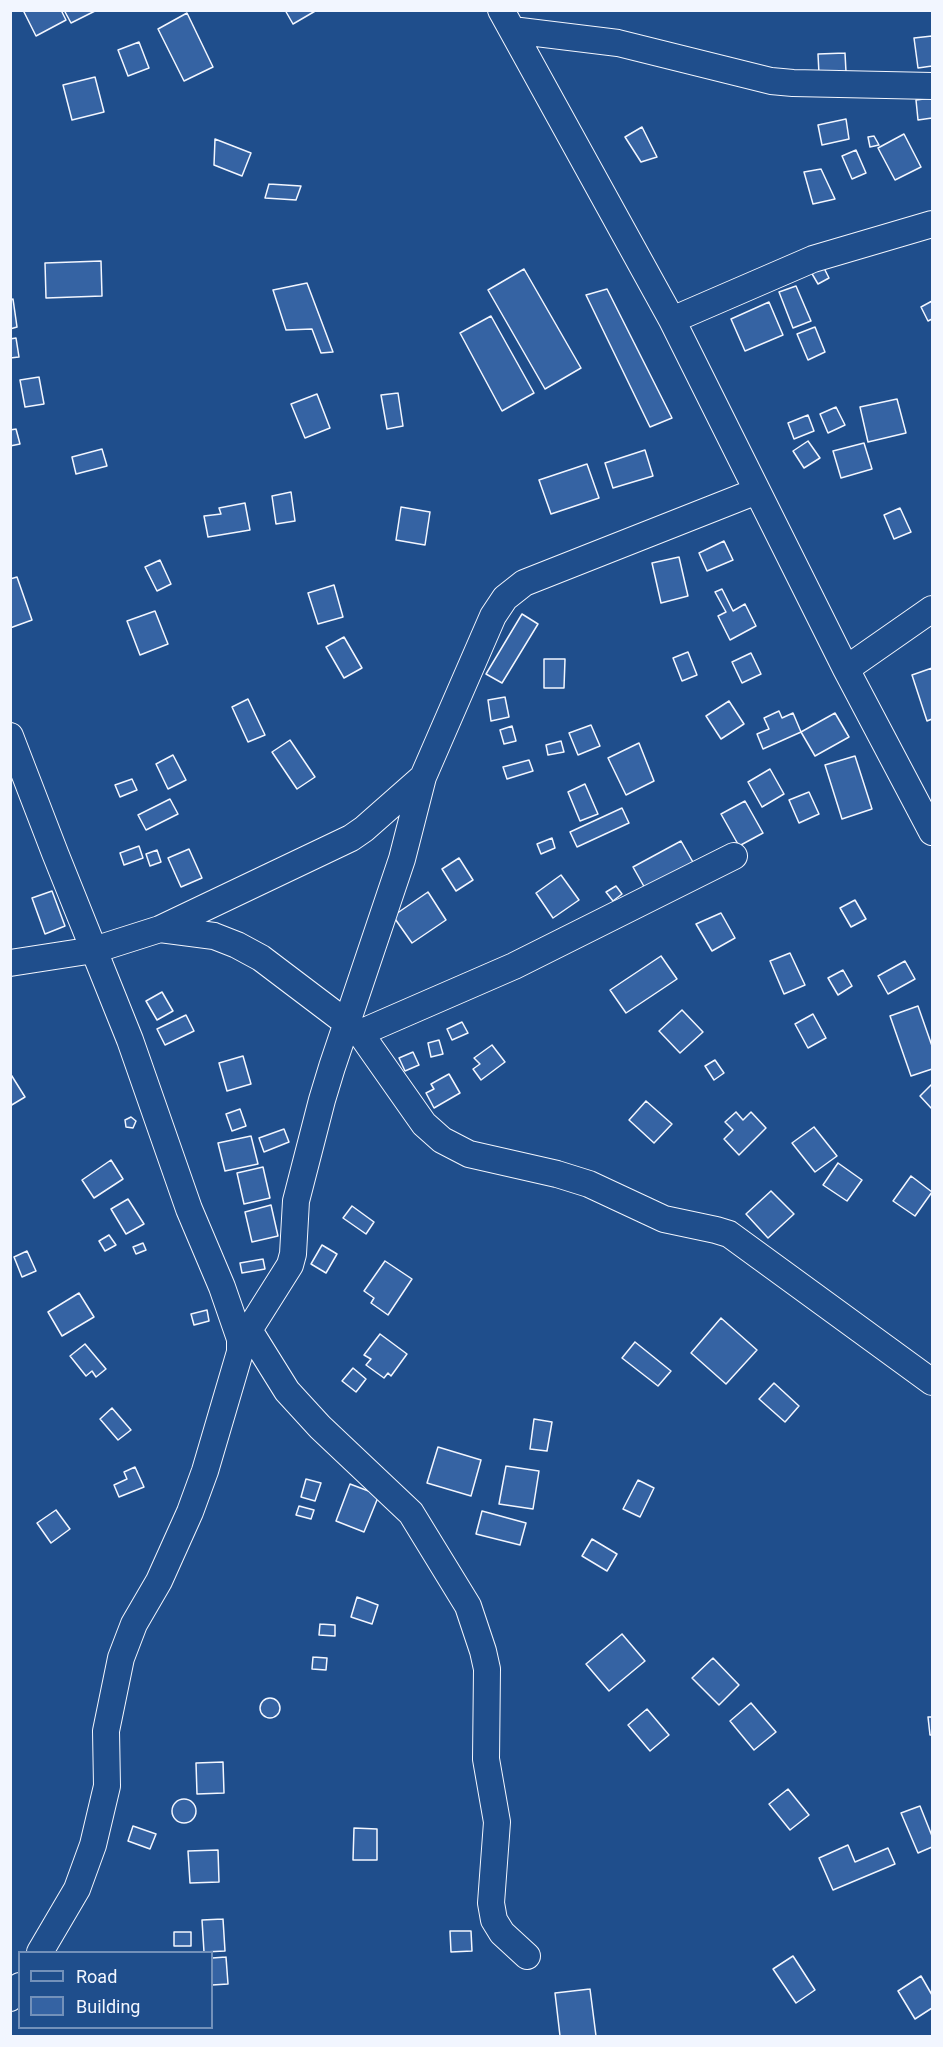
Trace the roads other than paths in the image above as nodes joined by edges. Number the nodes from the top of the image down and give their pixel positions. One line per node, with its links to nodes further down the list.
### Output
1 (507, 20): 2 (street); 4 (street)
2 (933, 86)
3 (933, 224): 4 (street)
4 (672, 320): 5 (street)
5 (757, 491): 7 (street); 9 (street)
6 (933, 609): 7 (street)
7 (846, 669): 10 (street)
8 (10, 736): 13 (street)
9 (423, 777): 12 (street); 15 (street)
10 (933, 832)
11 (734, 856): 15 (street)
12 (160, 929): 13 (street); 15 (street)
13 (94, 950): 14 (street); 16 (street)
14 (10, 963)
15 (353, 1028): 16 (street); 17 (street)
16 (245, 1334): 18 (street); 19 (street)
17 (933, 1382)
18 (41, 1951)
19 (527, 1956)

